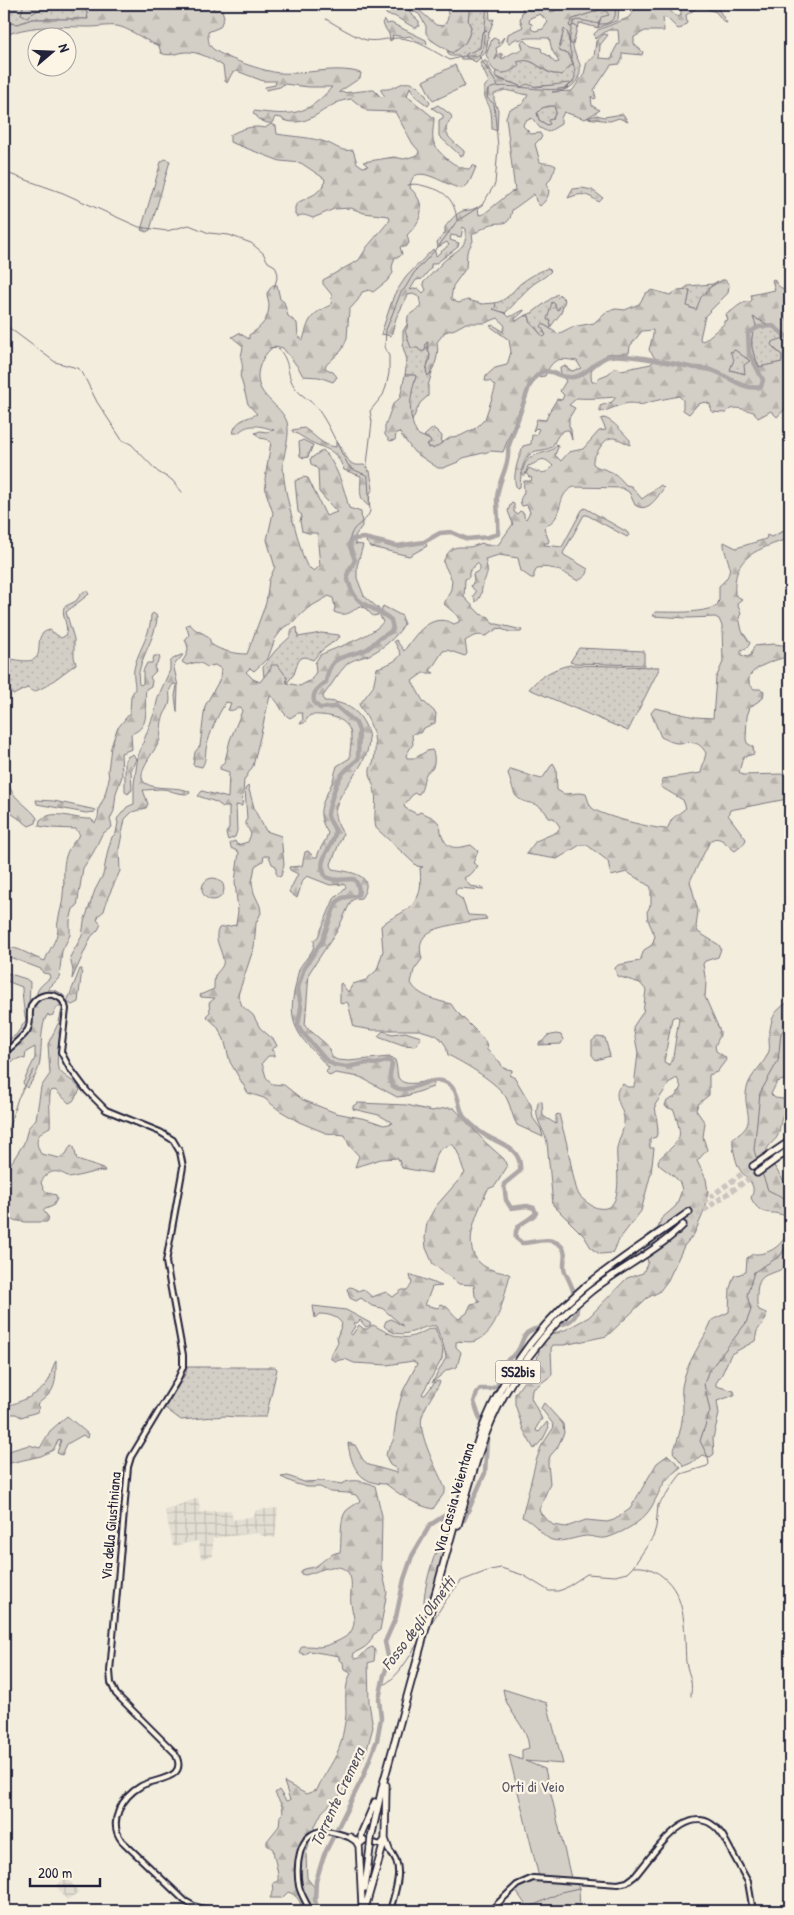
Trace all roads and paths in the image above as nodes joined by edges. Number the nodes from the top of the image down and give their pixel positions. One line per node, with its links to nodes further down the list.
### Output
1 (4, 1053): 17 (street, Via della Giustiniana)
2 (790, 1141): 4 (highway)
3 (790, 1148): 5 (highway)
4 (753, 1166)
5 (757, 1173)
6 (689, 1212): 8 (highway, Via Cassia Veientana / SS2bis)
7 (683, 1225): 8 (highway, Via Cassia Veientana / SS2bis)
8 (452, 1540): 9 (highway, Via Cassia Veientana / SS2bis)
9 (418, 1664): 10 (highway, Via Cassia Veientana / SS2bis); 10 (highway, Via Cassia Veientana / SS2bis)
10 (384, 1784): 11 (highway); 15 (highway); 16 (highway, Via Cassia Veientana / SS2bis, bridge)
11 (362, 1832): 12 (highway); 13 (highway)
12 (350, 1837): 13 (street); 14 (highway); 18 (street)
13 (364, 1840): 14 (highway); 15 (street)
14 (359, 1847): 16 (highway)
15 (386, 1848): 16 (highway); 19 (street)
16 (363, 1909)
17 (212, 1911)
18 (310, 1911)
19 (390, 1911)
20 (490, 1911): 21 (street)
21 (752, 1911)

